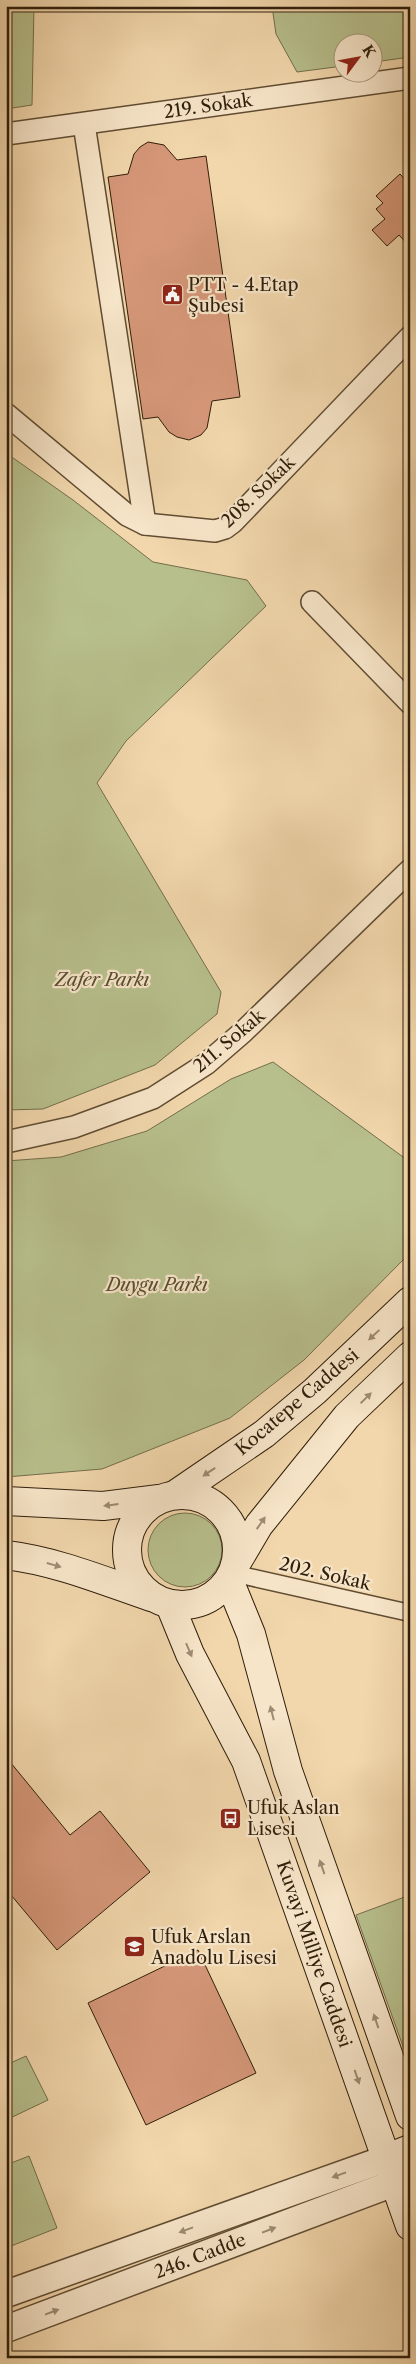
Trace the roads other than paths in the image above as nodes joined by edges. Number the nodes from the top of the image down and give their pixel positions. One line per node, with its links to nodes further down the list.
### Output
1 (410, 78): 2 (street, 219. Sokak)
2 (84, 124): 3 (street, 219. Sokak); 6 (street)
3 (6, 134)
4 (410, 337): 6 (street, 208. Sokak)
5 (6, 414): 6 (street, 208. Sokak)
6 (145, 524)
7 (312, 602): 8 (street)
8 (410, 703)
9 (410, 870): 10 (street, 211. Sokak)
10 (6, 1142)
11 (410, 1301): 13 (main road, Kocatepe Caddesi, one-way to 13)
12 (410, 1356): 16 (main road, one-way to 12)
13 (168, 1496): 14 (main road, one-way to 14); 16 (main road); 17 (main road)
14 (6, 1502)
15 (6, 1554): 17 (main road, one-way to 17)
16 (232, 1572): 17 (main road); 18 (street, 202. Sokak); 19 (main road, Kuvayi Milliye Caddesi, one-way to 16)
17 (162, 1602): 20 (main road, Kuvayi Milliye Caddesi, one-way to 20)
18 (410, 1613)
19 (410, 2116)
20 (400, 2167): 21 (main road, Kuvayi Milliye Caddesi); 22 (street, 246. Cadde, one-way to 22); 23 (street, 246. Cadde, one-way to 20)
21 (410, 2226)
22 (6, 2294)
23 (6, 2329)

